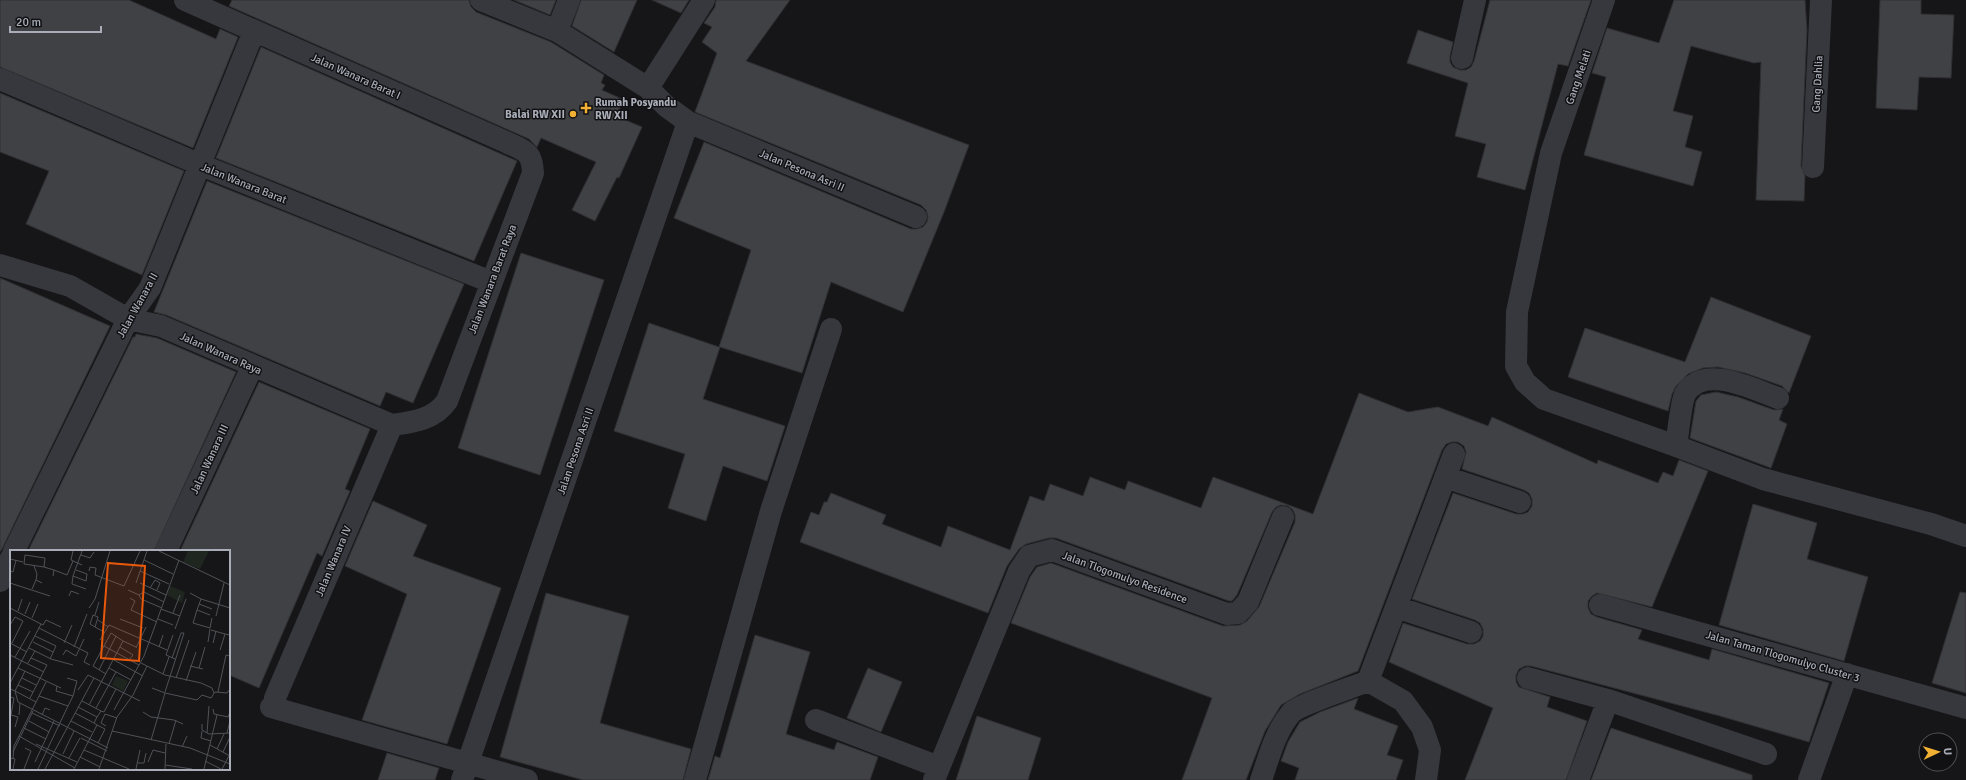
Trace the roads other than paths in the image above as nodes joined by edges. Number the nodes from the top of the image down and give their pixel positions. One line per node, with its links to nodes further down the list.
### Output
1 (185, 0): 8 (street, Jalan Wanara Barat I)
2 (481, 0): 9 (street, Jalan Pesona Asri II)
3 (569, 0): 9 (street)
4 (704, 0): 12 (street)
5 (1475, 0): 10 (street)
6 (1604, 0): 26 (street, Gang Melati)
7 (1821, 0): 16 (street, Gang Dahlia)
8 (254, 31): 14 (street, Jalan Wanara Barat I); 15 (street, Jalan Wanara II)
9 (557, 31): 12 (street, Jalan Pesona Asri II)
10 (1462, 58)
11 (0, 79): 15 (street, Jalan Wanara Barat)
12 (648, 88): 13 (street, Jalan Pesona Asri II)
13 (688, 122): 17 (street, Jalan Pesona Asri II); 48 (street, Jalan Pesona Asri II)
14 (526, 151): 19 (street, Jalan Wanara Barat Raya)
15 (200, 165): 19 (street, Jalan Wanara Barat); 20 (street, Jalan Wanara II)
16 (1813, 168)
17 (916, 217)
18 (0, 265): 20 (street, Jalan Wanara Raya)
19 (491, 282): 24 (street, Jalan Wanara Barat Raya)
20 (128, 319): 22 (street, Jalan Wanara Raya); 32 (street, Jalan Wanara II)
21 (831, 329): 51 (street)
22 (252, 367): 25 (street, Jalan Wanara Raya); 33 (street, Jalan Wanara III)
23 (1778, 398): 26 (street)
24 (442, 408): 25 (street, Jalan Wanara Raya)
25 (392, 425): 48 (street, Jalan Wanara IV)
26 (1676, 446): 31 (street, Gang Melati)
27 (1454, 454): 28 (street)
28 (1445, 477): 29 (street); 39 (street)
29 (1520, 502)
30 (1283, 518): 49 (street, Jalan Tlogomulyo Residence)
31 (1966, 536)
32 (14, 550)
33 (166, 550)
34 (10, 560): 35 (street)
35 (0, 581)
36 (0, 587): 37 (street)
37 (10, 592)
38 (1600, 605): 41 (street, Jalan Taman Tlogomulyo Cluster 3)
39 (1396, 607): 40 (street); 43 (street)
40 (1471, 632)
41 (1847, 674): 45 (street, Jalan Taman Tlogomulyo Cluster 3); 55 (street)
42 (1528, 678): 44 (street)
43 (1368, 681): 52 (street); 53 (street)
44 (1608, 700): 47 (street); 54 (street)
45 (1966, 708)
46 (816, 720): 49 (street)
47 (1766, 754)
48 (464, 772): 50 (street)
49 (936, 773)
50 (527, 780)
51 (695, 780)
52 (1261, 780)
53 (1426, 780)
54 (1578, 780)
55 (1810, 780)

